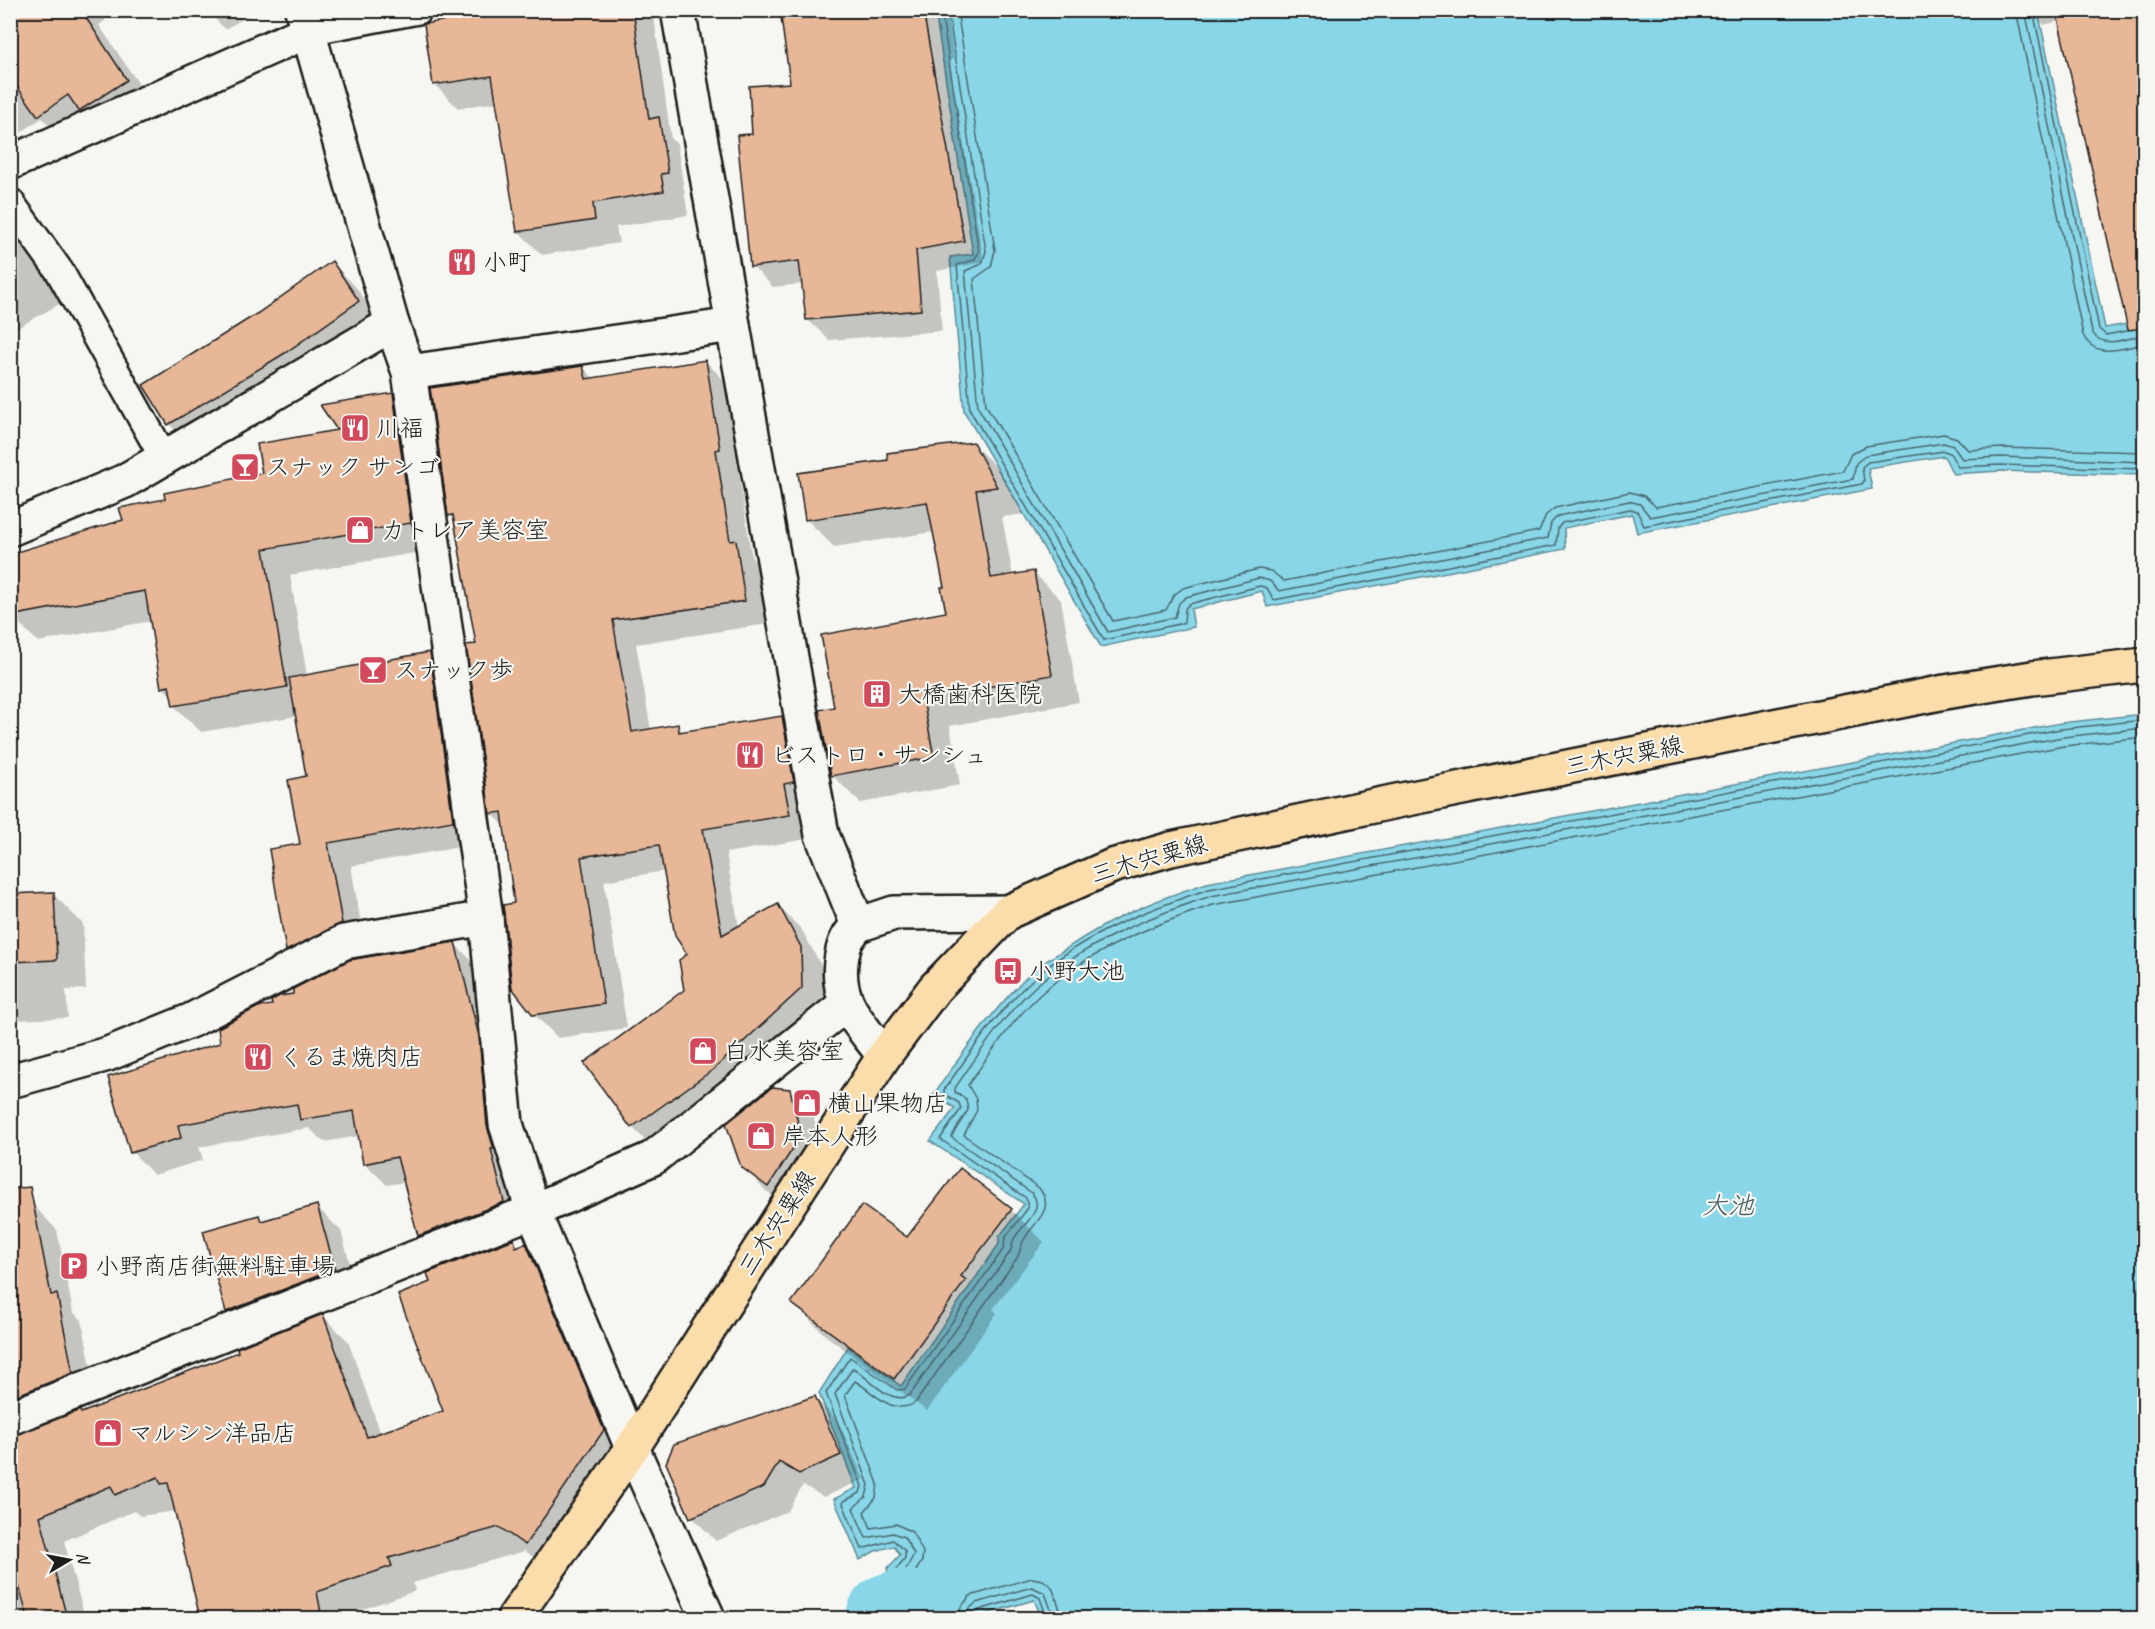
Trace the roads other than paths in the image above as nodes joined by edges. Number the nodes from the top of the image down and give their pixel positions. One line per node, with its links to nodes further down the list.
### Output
1 (418, 10): 3 (lane)
2 (678, 10): 7 (street)
3 (305, 21): 4 (street); 6 (street)
4 (10, 163)
5 (10, 202): 9 (lane)
6 (392, 324): 8 (street); 9 (street)
7 (733, 325): 8 (street); 14 (street)
8 (409, 372): 13 (street)
9 (164, 458): 10 (street)
10 (10, 529)
11 (2145, 665): 12 (main road, 三木宍粟線)
12 (1008, 912): 14 (street); 16 (main road, 三木宍粟線)
13 (486, 918): 17 (street); 18 (street)
14 (858, 925): 15 (street)
15 (846, 1004): 16 (street); 18 (street)
16 (884, 1056): 20 (main road, 三木宍粟線)
17 (10, 1081)
18 (533, 1211): 19 (street); 20 (street)
19 (10, 1418)
20 (632, 1449): 21 (main road, 三木宍粟線); 22 (street)
21 (514, 1618)
22 (708, 1618)

